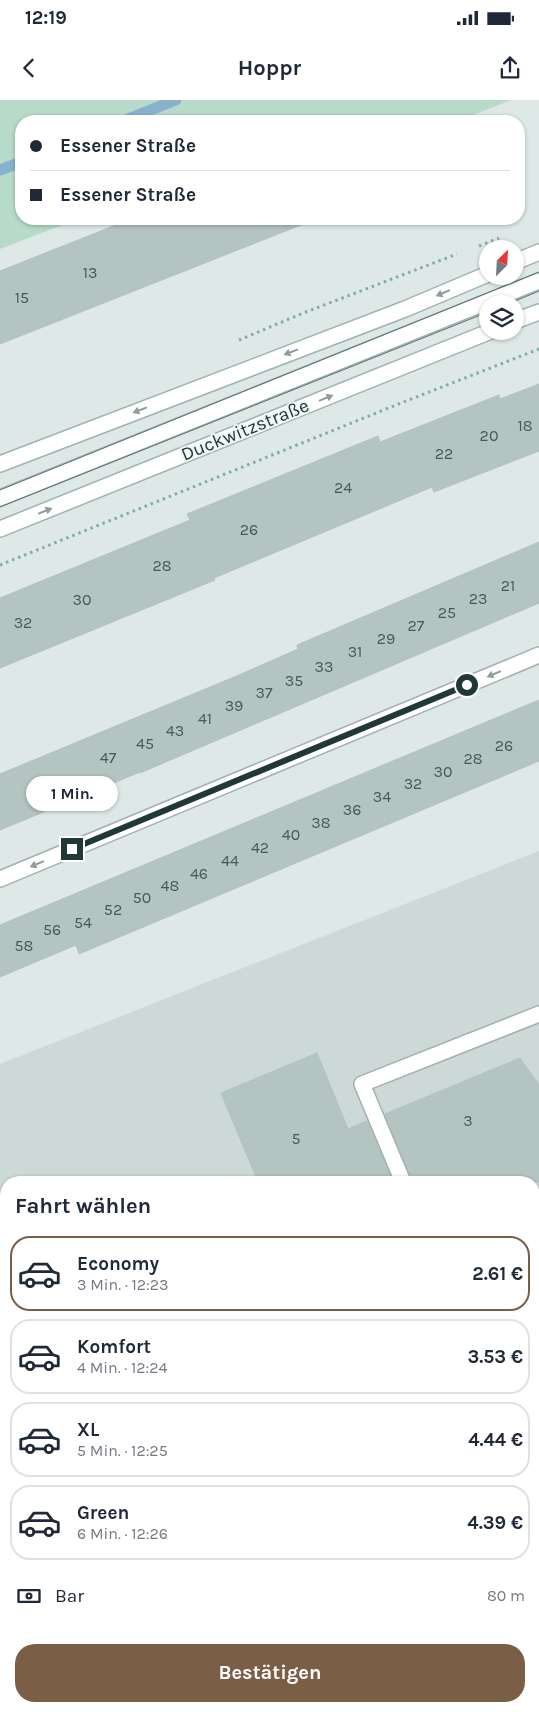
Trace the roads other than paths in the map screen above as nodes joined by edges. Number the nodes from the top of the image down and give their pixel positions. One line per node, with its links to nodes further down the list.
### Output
1 (539, 252): 2 (main road)
2 (524, 258)
3 (479, 278): 8 (main road, one-way to 8)
4 (539, 281): 9 (main road)
5 (539, 312): 6 (main road)
6 (524, 318)
7 (479, 336): 10 (main road, Duckwitzstraße, one-way to 7)
8 (0, 464)
9 (0, 498)
10 (0, 529)
11 (539, 655): 12 (main road, one-way to 12)
12 (0, 879)
13 (539, 1014): 14 (main road)
14 (400, 1176)

